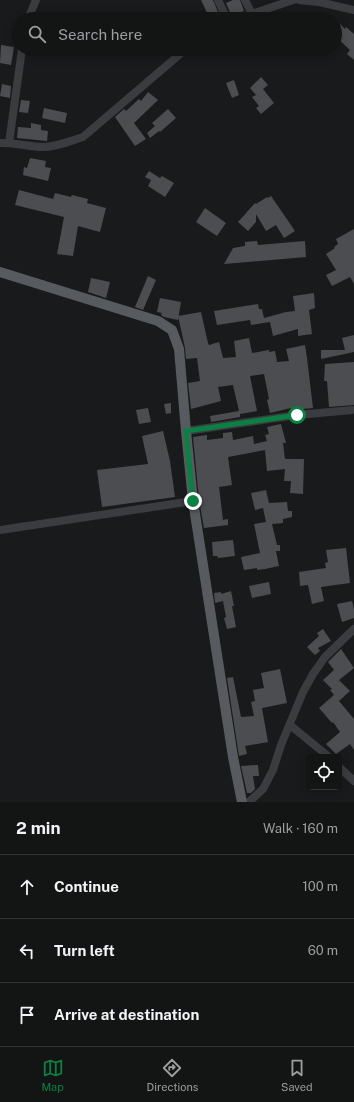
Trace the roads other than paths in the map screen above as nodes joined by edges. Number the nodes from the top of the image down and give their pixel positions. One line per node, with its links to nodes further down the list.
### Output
1 (36, 0): 7 (street)
2 (218, 0): 8 (street)
3 (245, 0): 9 (street)
4 (293, 0): 10 (street)
5 (300, 0): 6 (street)
6 (354, 10)
7 (31, 12)
8 (224, 12)
9 (251, 12)
10 (258, 12)
11 (21, 56): 13 (street)
12 (178, 56): 13 (street)
13 (9, 142): 14 (street)
14 (0, 143)
15 (0, 272): 17 (main road)
16 (352, 410): 17 (street)
17 (186, 431): 18 (main road)
18 (193, 501): 19 (street); 25 (main road)
19 (0, 530)
20 (354, 629): 21 (street)
21 (290, 725): 22 (street); 26 (street)
22 (325, 754)
23 (342, 770): 24 (street)
24 (354, 781)
25 (242, 802)
26 (249, 802)

